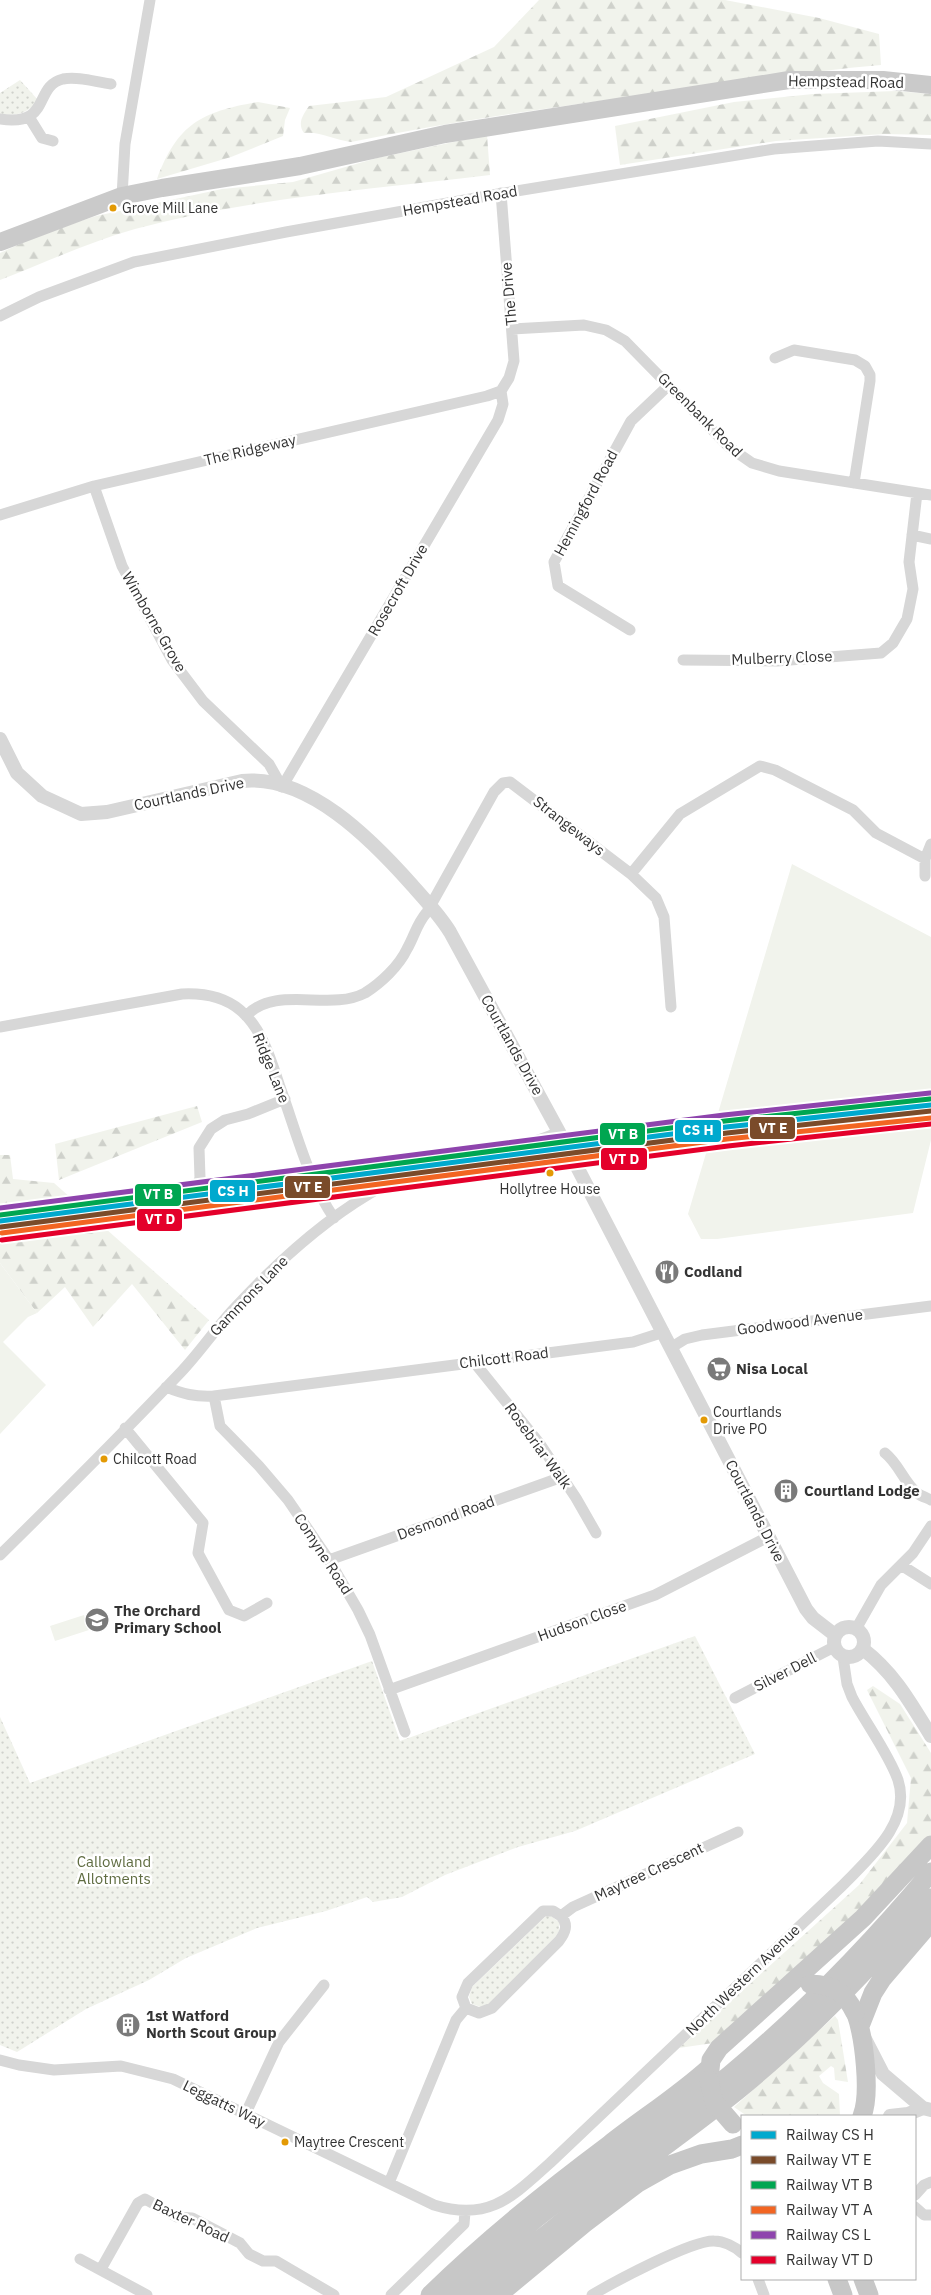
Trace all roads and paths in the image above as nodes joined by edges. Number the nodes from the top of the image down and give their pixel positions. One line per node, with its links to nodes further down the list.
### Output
1 (150, 0): 9 (street)
2 (111, 84): 4 (street)
3 (931, 85): 9 (main road, Hempstead Road)
4 (29, 117): 5 (street); 6 (street)
5 (0, 119)
6 (53, 141)
7 (931, 144): 8 (street, Hempstead Road)
8 (501, 193): 11 (street, Hempstead Road); 12 (street, The Drive)
9 (122, 196): 10 (main road, Hempstead Road)
10 (0, 242)
11 (0, 316)
12 (512, 329): 14 (street, Greenbank Road); 15 (street, The Drive)
13 (775, 358): 16 (street)
14 (670, 385): 16 (street, Greenbank Road); 23 (street, Hemingford Road)
15 (501, 391): 17 (street, The Ridgeway); 26 (street, Rosecroft Drive)
16 (854, 483): 18 (street, Greenbank Road)
17 (94, 486): 20 (street, The Ridgeway); 26 (street, Wimborne Grove)
18 (916, 493): 19 (street, Greenbank Road); 21 (street)
19 (931, 495)
20 (0, 515)
21 (912, 536): 22 (street); 24 (street, Mulberry Close)
22 (931, 539)
23 (630, 630)
24 (683, 660)
25 (0, 739): 26 (street, Courtlands Drive)
26 (282, 787): 31 (street, Courtlands Drive)
27 (931, 844): 28 (street)
28 (925, 859): 29 (street); 30 (street)
29 (630, 874): 31 (street, Strangeways); 32 (street, Strangeways)
30 (925, 876)
31 (431, 906): 33 (street); 36 (street, Courtlands Drive)
32 (671, 1007)
33 (246, 1016): 34 (street, Ridge Lane); 35 (street, Ridge Lane)
34 (0, 1027)
35 (285, 1099): 37 (street); 38 (street, Ridge Lane)
36 (559, 1132): 38 (street, Gammons Lane); 40 (street, Courtlands Drive)
37 (103, 1206)
38 (334, 1218): 43 (street, Gammons Lane)
39 (931, 1306): 41 (street, Goodwood Avenue)
40 (664, 1332): 41 (street, Courtlands Drive); 42 (street, Chilcott Road)
41 (672, 1347): 51 (street, Courtlands Drive)
42 (474, 1362): 44 (street, Chilcott Road); 47 (street, Rosebriar Walk)
43 (166, 1387): 44 (street, Chilcott Road); 45 (street, Gammons Lane)
44 (214, 1396): 53 (street, Comyne Road)
45 (125, 1428): 52 (street, Gammons Lane); 56 (street)
46 (885, 1453): 48 (street)
47 (562, 1477): 50 (street, Rosebriar Walk); 53 (street, Desmond Road)
48 (931, 1500)
49 (931, 1526): 54 (street)
50 (596, 1533)
51 (768, 1537): 58 (street, Courtlands Drive); 60 (street, Hudson Close)
52 (0, 1555)
53 (329, 1560): 60 (street, Comyne Road)
54 (901, 1564): 55 (street); 57 (street)
55 (931, 1584)
56 (267, 1603)
57 (856, 1629): 58 (street); 59 (street)
58 (837, 1646): 59 (street); 61 (street, Silver Dell); 87 (street, North Western Avenue)
59 (862, 1649): 63 (street)
60 (389, 1690): 62 (street, Comyne Road)
61 (736, 1698)
62 (405, 1732)
63 (931, 1736)
64 (738, 1832): 68 (street, Maytree Crescent)
65 (931, 1845): 71 (highway)
66 (931, 1872): 99 (highway)
67 (931, 1898): 100 (highway)
68 (561, 1916): 72 (street); 72 (street)
69 (931, 1922): 73 (highway)
70 (324, 1985): 77 (street)
71 (784, 1990): 73 (highway, bridge); 75 (highway)
72 (466, 2008): 83 (street)
73 (859, 2025): 76 (street); 78 (highway)
74 (0, 2060): 77 (street, Leggatts Way)
75 (709, 2074): 80 (highway, bridge); 98 (highway)
76 (927, 2109): 79 (street)
77 (245, 2114): 83 (street, Leggatts Way)
78 (862, 2115)
79 (899, 2115)
80 (738, 2127)
81 (741, 2145): 101 (highway)
82 (931, 2182): 84 (street)
83 (388, 2183): 85 (street, Leggatts Way)
84 (916, 2194)
85 (434, 2205): 87 (street, North Western Avenue)
86 (916, 2208): 88 (street)
87 (466, 2212): 97 (street)
88 (931, 2215)
89 (741, 2252): 102 (street)
90 (80, 2259): 91 (street)
91 (101, 2269): 95 (street); 96 (street, Baxter Road)
92 (758, 2280): 103 (street)
93 (837, 2280): 104 (highway)
94 (863, 2280): 105 (highway)
95 (147, 2295)
96 (334, 2295)
97 (392, 2295)
98 (430, 2295)
99 (452, 2295)
100 (475, 2295)
101 (498, 2295)
102 (592, 2295)
103 (764, 2295)
104 (843, 2295)
105 (870, 2295)

